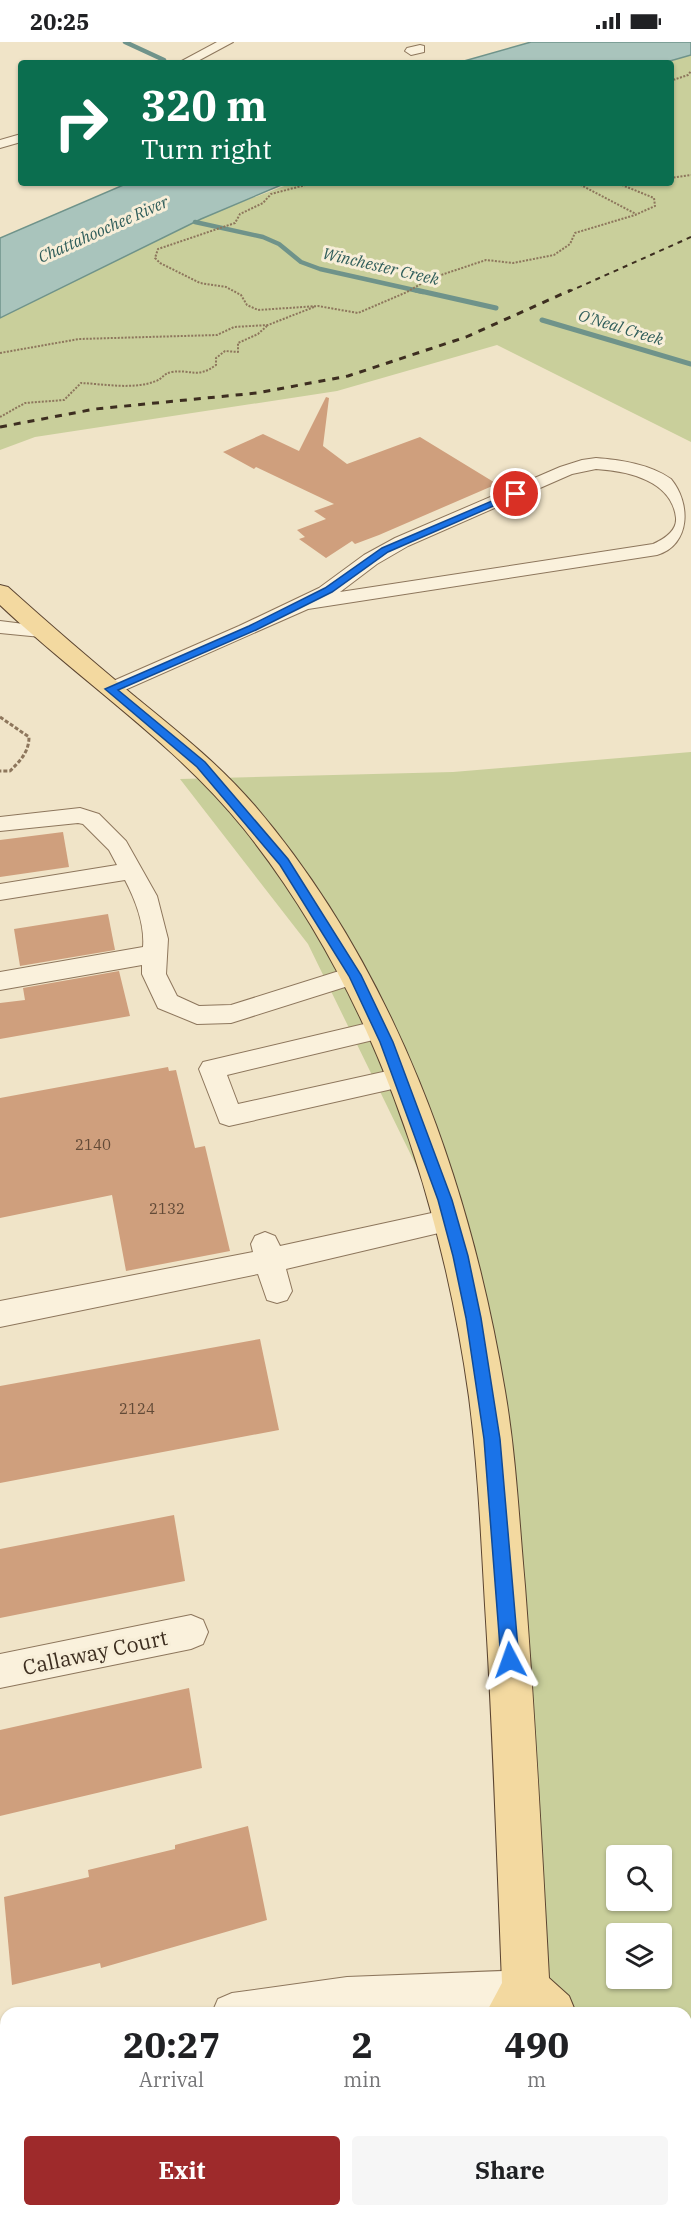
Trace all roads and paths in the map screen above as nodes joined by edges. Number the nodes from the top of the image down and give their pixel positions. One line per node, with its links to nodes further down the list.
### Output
1 (227, 42): 2 (street)
2 (190, 60)
3 (690, 72): 4 (path)
4 (674, 79)
5 (18, 139): 6 (street)
6 (0, 144)
7 (691, 175): 8 (path)
8 (674, 177)
9 (302, 186): 13 (path)
10 (583, 186): 12 (path)
11 (624, 186): 12 (path)
12 (637, 214): 13 (path)
13 (318, 306): 14 (path)
14 (268, 325): 15 (path); 16 (path)
15 (0, 353)
16 (0, 417)
17 (379, 554): 18 (street); 18 (street); 20 (street)
18 (404, 575): 20 (street)
19 (0, 592): 22 (main road)
20 (300, 604): 23 (street)
21 (0, 627): 22 (street)
22 (41, 631): 23 (main road)
23 (111, 689): 30 (main road)
24 (0, 717): 25 (path)
25 (0, 771)
26 (0, 824): 27 (street)
27 (130, 871): 28 (street); 29 (street)
28 (0, 892)
29 (155, 954): 30 (street); 31 (street)
30 (355, 975): 32 (main road)
31 (0, 981)
32 (381, 1029): 33 (main road); 33 (street)
33 (401, 1078): 34 (main road)
34 (450, 1220): 35 (street); 40 (main road)
35 (267, 1252): 36 (street); 37 (street)
36 (277, 1291)
37 (0, 1314)
38 (191, 1632): 39 (street, Callaway Court)
39 (0, 1671)
40 (529, 2005): 41 (street)
41 (273, 2007)

